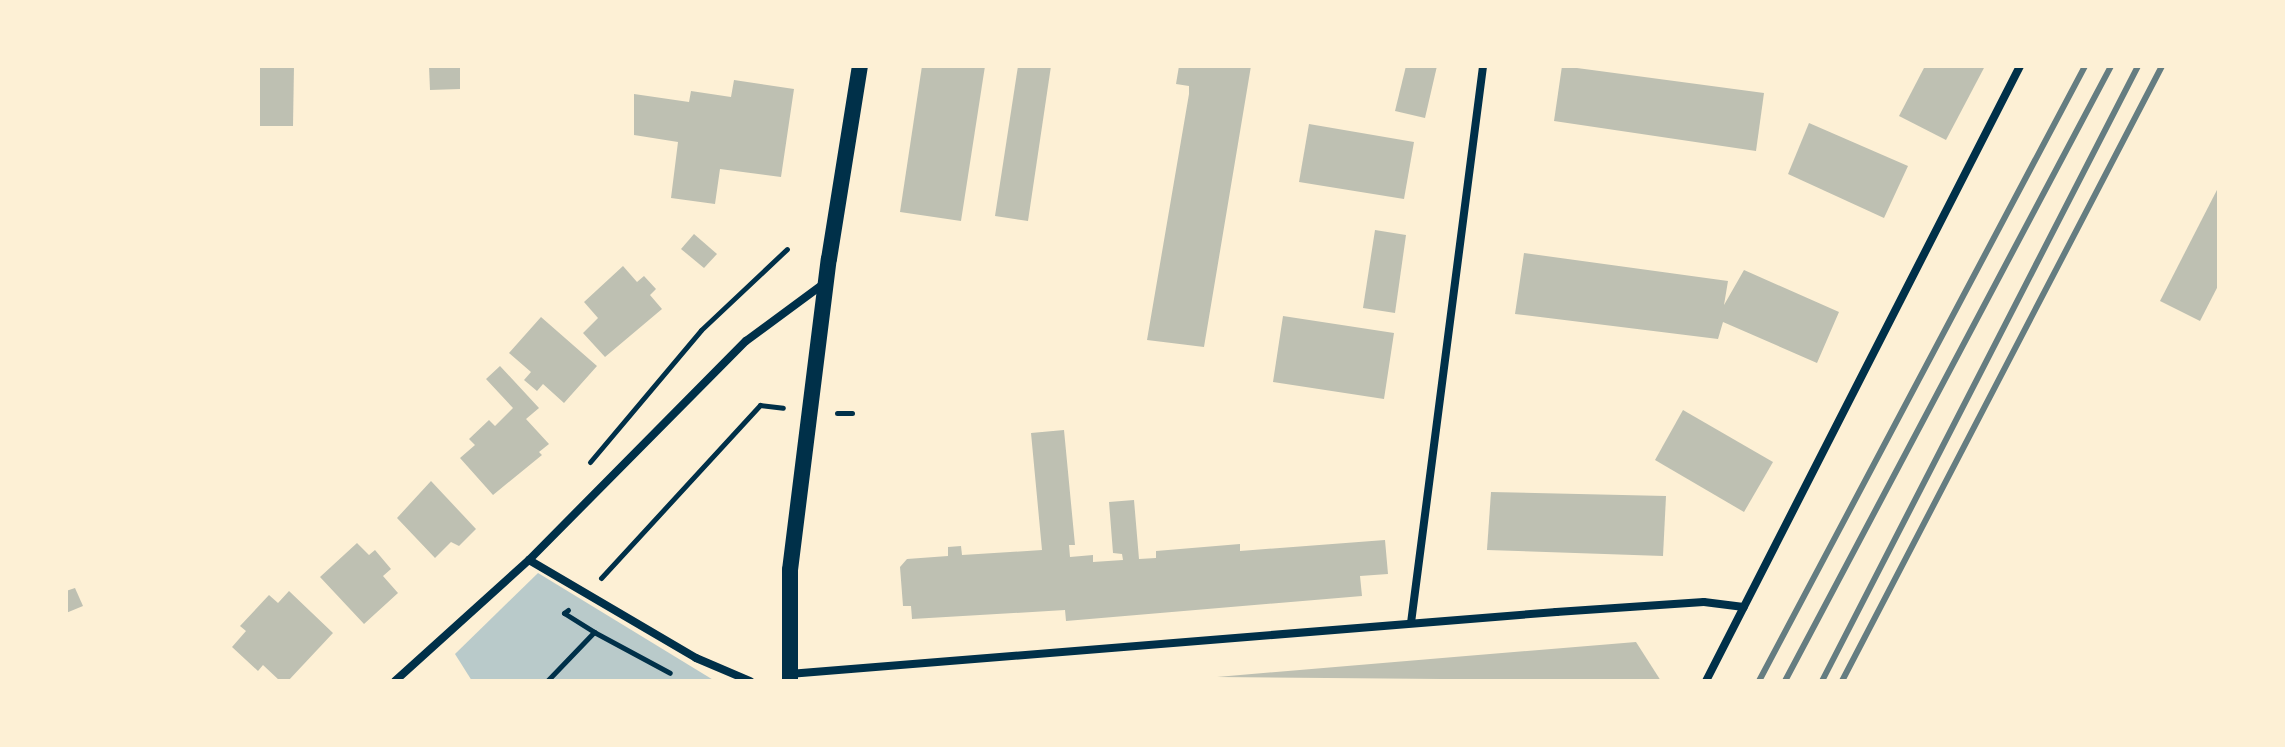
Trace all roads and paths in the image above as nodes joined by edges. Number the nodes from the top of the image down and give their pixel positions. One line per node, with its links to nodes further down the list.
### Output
1 (860, 66): 5 (main road)
2 (1483, 66): 12 (street)
3 (2020, 66): 11 (street)
4 (787, 249): 8 (path)
5 (827, 282): 6 (main road); 9 (street)
6 (811, 412): 7 (path); 10 (path); 14 (main road)
7 (852, 413)
8 (582, 472)
9 (529, 560): 10 (street); 15 (street)
10 (586, 595): 13 (path); 18 (street)
11 (1744, 607): 12 (street); 19 (street)
12 (1411, 623): 14 (street)
13 (594, 632): 16 (path); 17 (path)
14 (790, 677)
15 (395, 681)
16 (547, 681)
17 (685, 681)
18 (750, 681)
19 (1706, 681)

